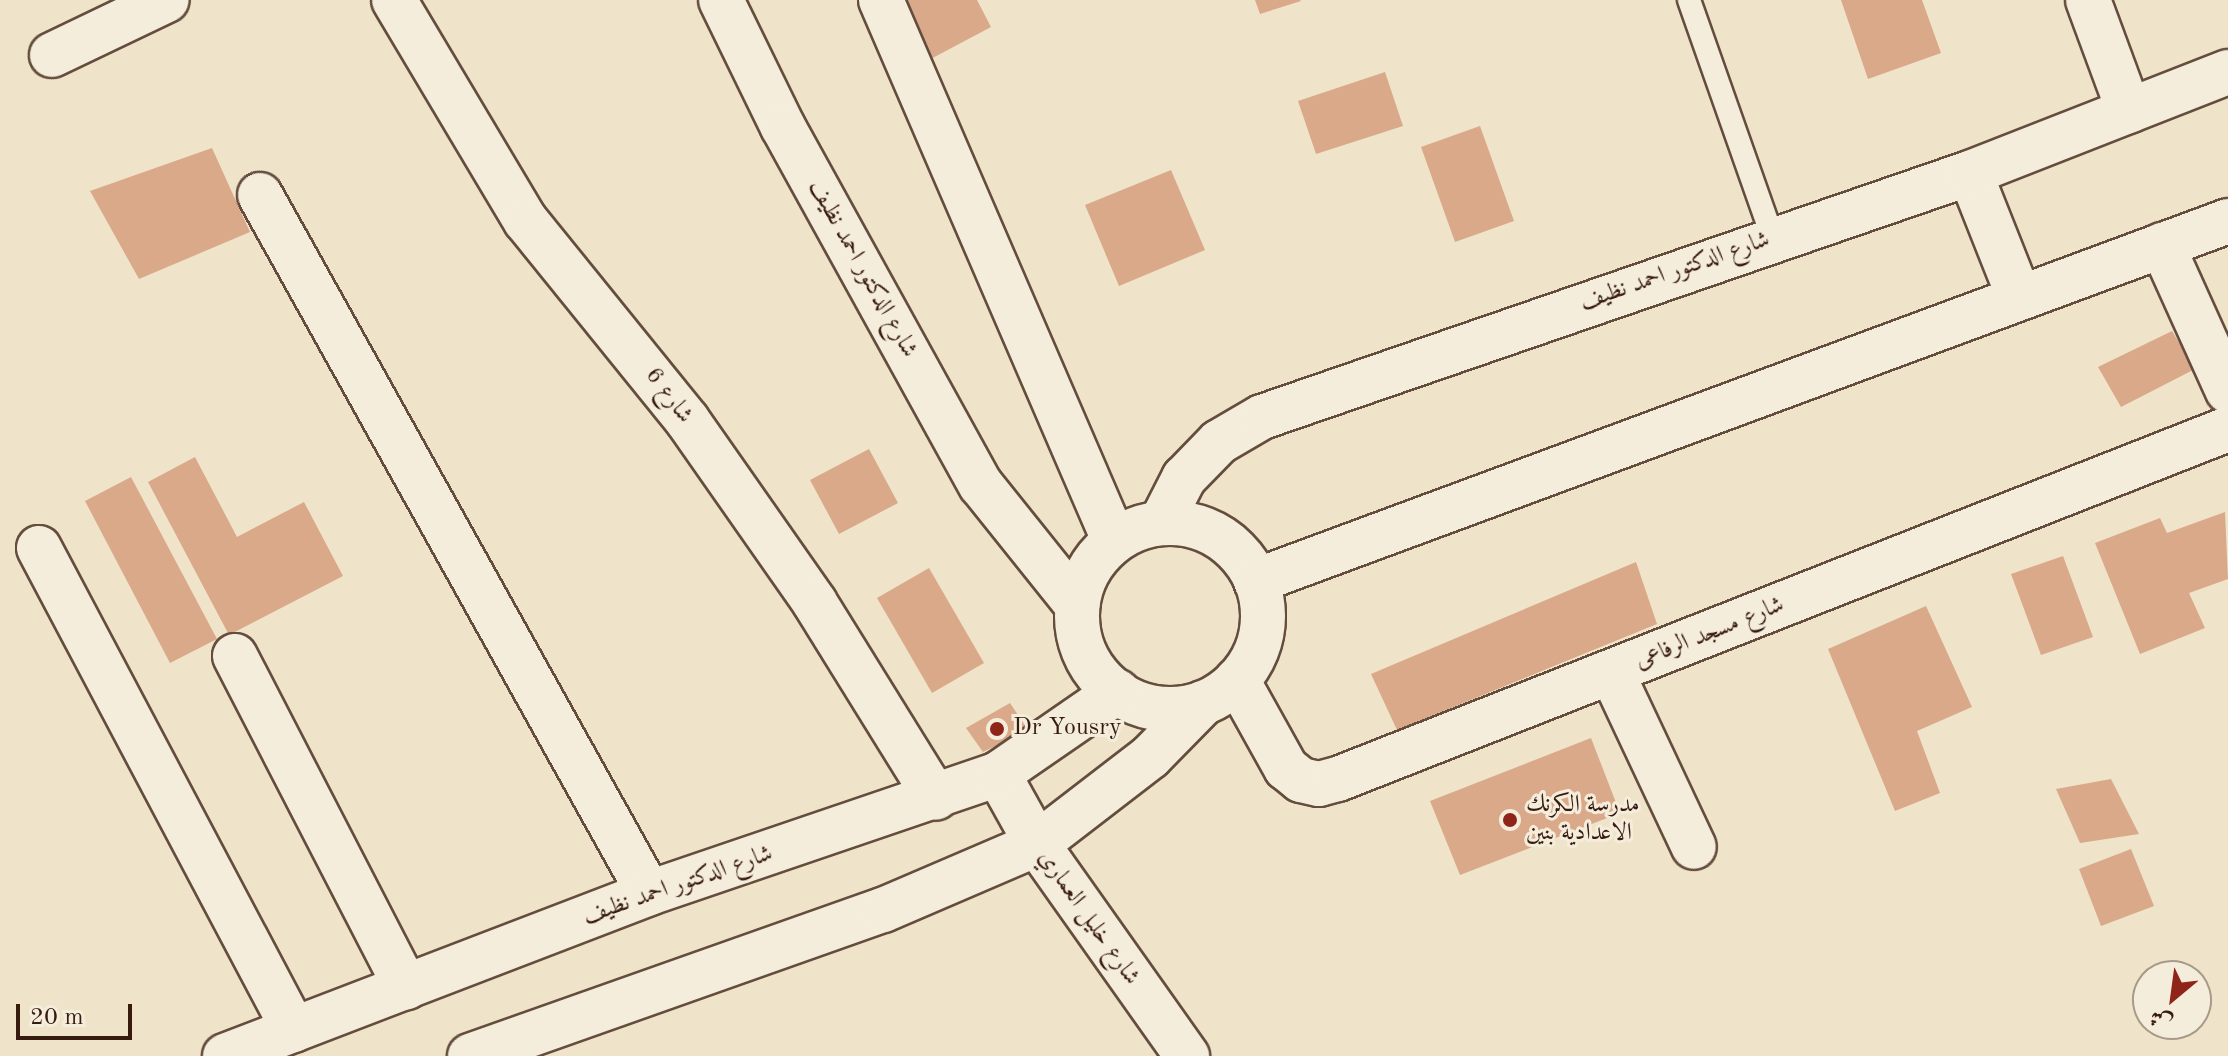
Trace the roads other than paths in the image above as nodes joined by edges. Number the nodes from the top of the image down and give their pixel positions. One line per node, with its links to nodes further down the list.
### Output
1 (167, 0): 7 (street)
2 (394, 0): 28 (street, شارع 6)
3 (721, 0): 22 (street, شارع الدكتور احمد نظيف)
4 (881, 0): 19 (street)
5 (1689, 0): 13 (lane)
6 (2088, 0): 9 (street)
7 (52, 55)
8 (2228, 72): 9 (street, شارع الدكتور احمد نظيف)
9 (2129, 111): 10 (street, شارع الدكتور احمد نظيف)
10 (1970, 173): 13 (street, شارع الدكتور احمد نظيف); 15 (street)
11 (260, 195): 31 (street)
12 (2228, 221): 14 (street)
13 (1773, 239): 18 (street, شارع الدكتور احمد نظيف)
14 (2162, 245): 15 (street); 16 (street)
15 (2019, 297): 21 (street)
16 (2228, 391)
17 (2228, 429): 24 (street, شارع مسجد الرفاعى)
18 (1161, 523): 19 (street); 21 (street)
19 (1114, 540): 22 (street)
20 (39, 548): 33 (street)
21 (1256, 581): 25 (street)
22 (1077, 605): 26 (street)
23 (235, 656): 32 (street)
24 (1612, 673): 25 (street, شارع مسجد الرفاعى); 30 (street)
25 (1220, 691): 26 (street); 29 (street)
26 (1117, 692): 27 (street, شارع الدكتور احمد نظيف)
27 (998, 774): 28 (street, شارع الدكتور احمد نظيف); 29 (street, شارع خليل العماري)
28 (936, 798): 31 (street, شارع الدكتور احمد نظيف)
29 (1037, 844): 35 (street); 36 (street, شارع خليل العماري)
30 (1694, 847)
31 (649, 893): 32 (street, شارع الدكتور احمد نظيف)
32 (406, 987): 33 (street, شارع الدكتور احمد نظيف)
33 (294, 1030): 34 (street, شارع الدكتور احمد نظيف)
34 (225, 1056)
35 (470, 1056)
36 (1187, 1056)

